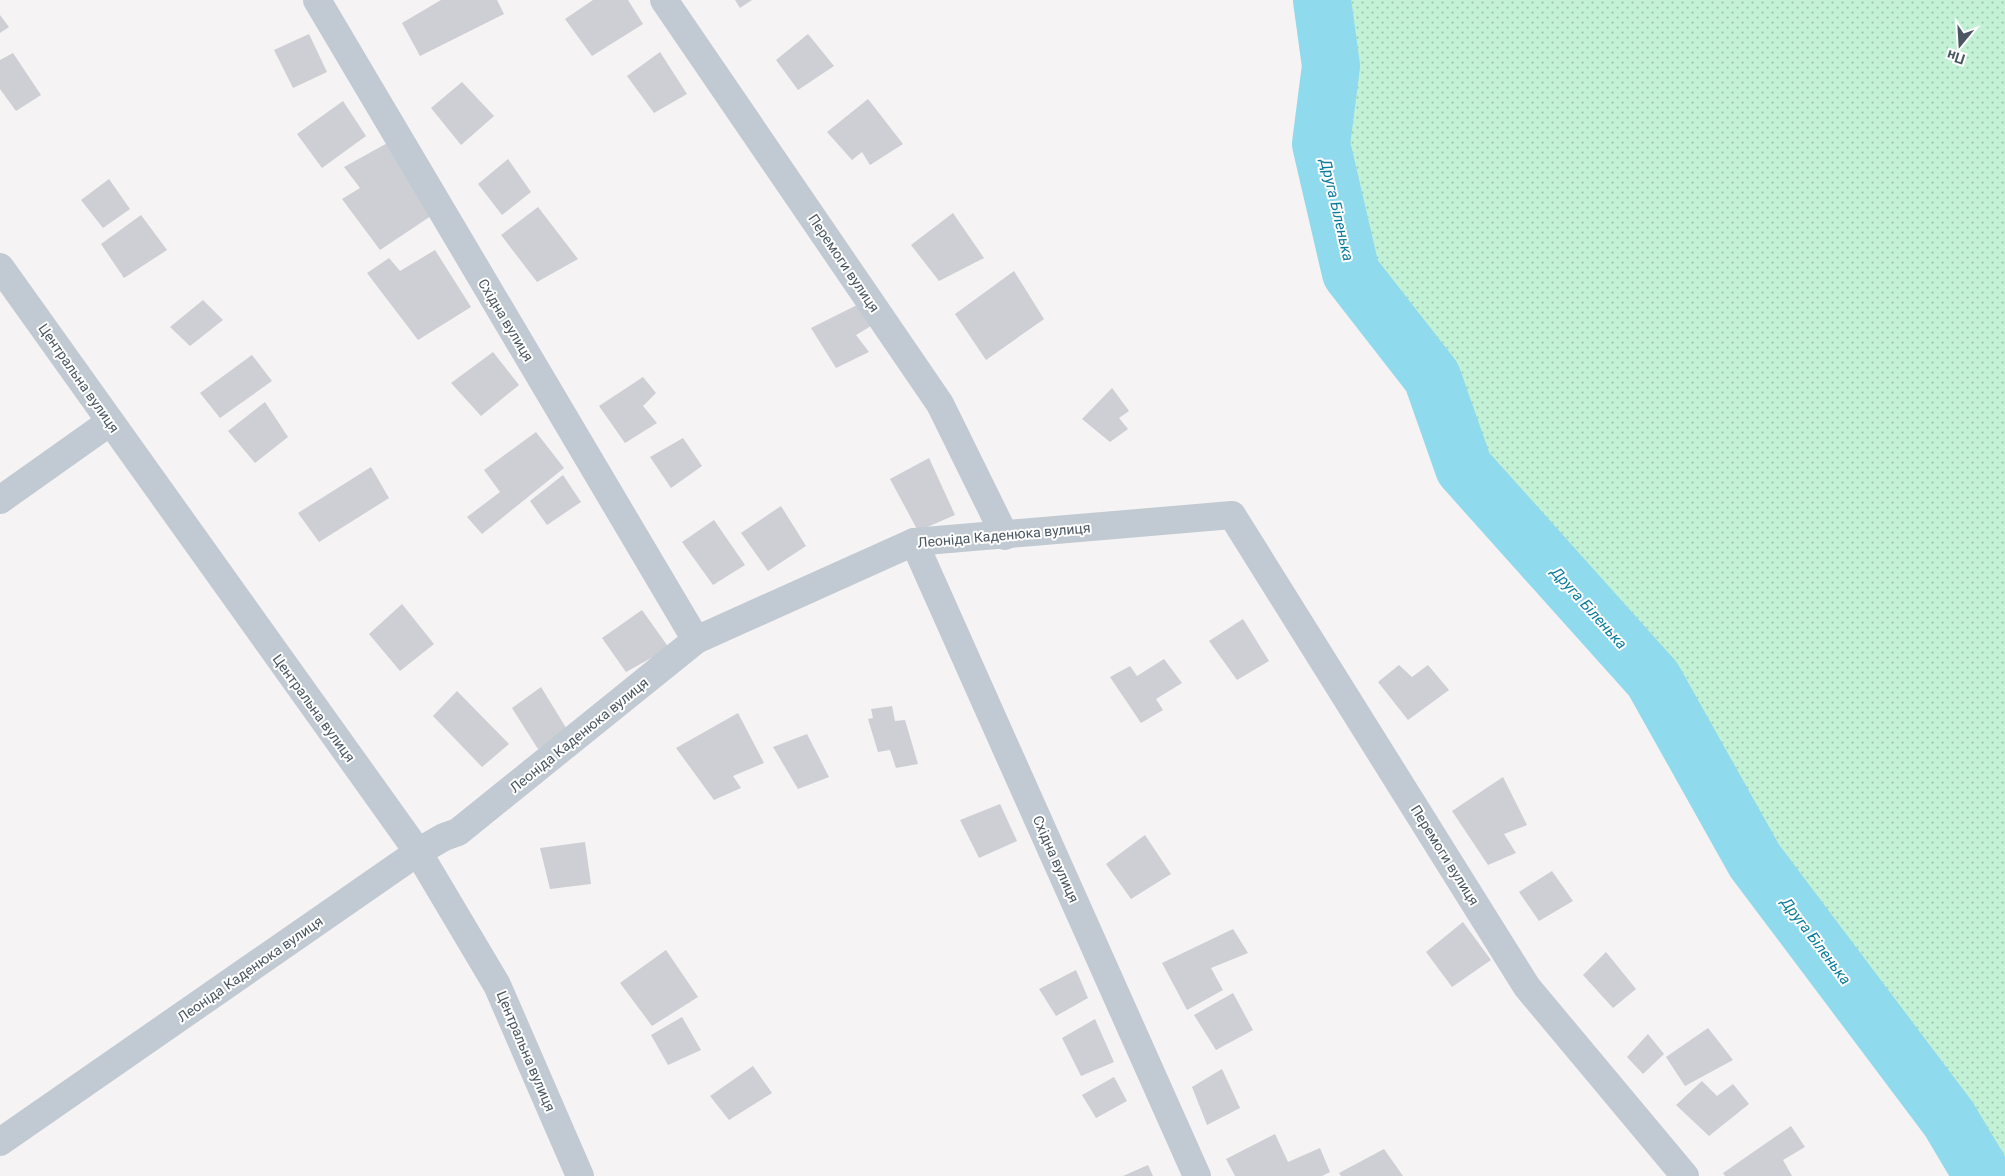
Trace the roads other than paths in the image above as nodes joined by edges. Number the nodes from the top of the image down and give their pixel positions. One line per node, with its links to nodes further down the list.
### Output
1 (317, 0): 9 (street, Східна вулиця)
2 (664, 0): 7 (street, Перемоги вулиця)
3 (0, 267): 4 (street, Центральна вулиця)
4 (110, 422): 5 (street); 10 (street, Центральна вулиця)
5 (0, 500)
6 (1232, 515): 7 (street, Леоніда Каденюка вулиця); 14 (street, Перемоги вулиця)
7 (1005, 536): 8 (street, Леоніда Каденюка вулиця)
8 (914, 542): 9 (street, Леоніда Каденюка вулиця); 13 (street, Східна вулиця)
9 (696, 640): 10 (street, Леоніда Каденюка вулиця)
10 (418, 852): 11 (street, Леоніда Каденюка вулиця); 12 (street, Центральна вулиця)
11 (0, 1142)
12 (580, 1176)
13 (1197, 1176)
14 (1685, 1176)

